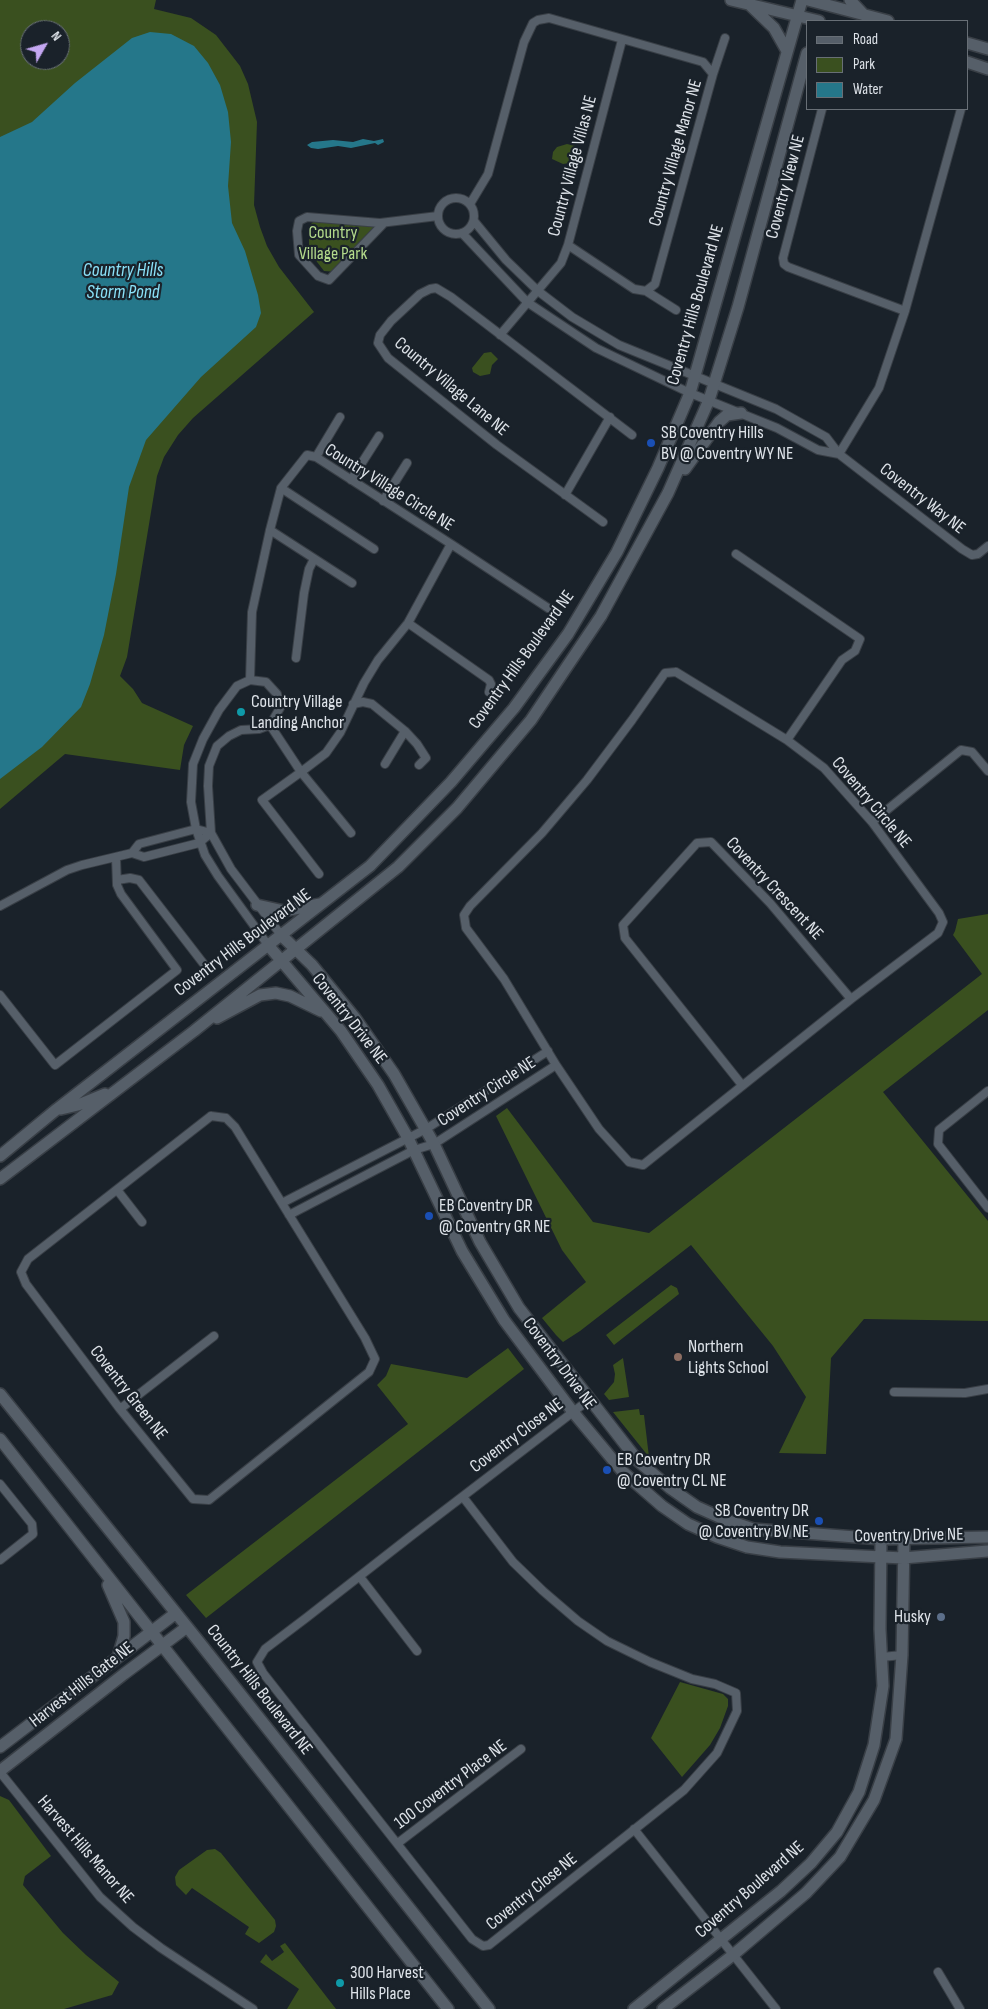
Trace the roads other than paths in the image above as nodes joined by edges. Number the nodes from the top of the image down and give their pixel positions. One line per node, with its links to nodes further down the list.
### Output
1 (731, 0): 6 (street)
2 (802, 0): 8 (street, Coventry Hills Boulevard NE)
3 (808, 0): 5 (street)
4 (850, 0): 7 (street)
5 (822, 2): 7 (street); 10 (street)
6 (750, 5): 8 (street); 16 (street)
7 (864, 15): 11 (street)
8 (798, 17): 9 (street); 16 (street, Coventry Hills Boulevard NE)
9 (812, 20)
10 (817, 20)
11 (884, 20)
12 (725, 38): 20 (street)
13 (622, 40): 20 (street, Country Village Manor NE); 23 (street, Country Village Manor NE); 28 (street, Country Village Villas NE)
14 (968, 43): 15 (street)
15 (988, 50)
16 (788, 51): 35 (street, Coventry Hills Boulevard NE)
17 (968, 62): 19 (street)
18 (804, 67): 36 (street, Coventry Hills Boulevard NE)
19 (988, 69)
20 (713, 74): 30 (street, Country Village Manor NE)
21 (822, 110): 33 (street, Coventry View NE)
22 (962, 110): 33 (street)
23 (470, 204): 24 (street); 25 (street)
24 (438, 216): 26 (street); 27 (street)
25 (474, 221): 27 (street); 29 (street, Coventry Way NE)
26 (384, 223): 26 (street)
27 (462, 233): 31 (street, Coventry Way NE)
28 (568, 245): 29 (street, Country Village Villas NE); 30 (street)
29 (538, 291): 31 (street, Country Village Villas NE); 35 (street, Coventry Way NE)
30 (646, 291): 32 (street)
31 (527, 302): 34 (street); 37 (street, Coventry Way NE)
32 (676, 310)
33 (905, 311): 44 (street)
34 (500, 334): 41 (street, Country Village Lane NE); 50 (street, Country Village Lane NE)
35 (695, 376): 36 (street, Coventry Way NE); 37 (street, Coventry Hills Boulevard NE)
36 (714, 383): 38 (street, Coventry Hills Boulevard NE); 44 (street, Coventry Way NE)
37 (690, 393): 38 (street, Coventry Way NE); 82 (street, Coventry Hills Boulevard NE)
38 (709, 400): 39 (street, Coventry Way NE); 49 (street, Coventry Hills Boulevard NE)
39 (741, 412): 44 (street, Coventry Way NE); 49 (street)
40 (340, 417): 45 (street)
41 (610, 417): 42 (street, Country Village Lane NE); 50 (street)
42 (632, 435)
43 (380, 436): 47 (street)
44 (839, 454): 55 (street, Coventry Way NE)
45 (316, 457): 47 (street, Country Village Circle NE); 48 (street, Country Village Circle NE)
46 (407, 463): 51 (street)
47 (351, 480): 51 (street, Country Village Circle NE)
48 (281, 488): 53 (street, Country Village Circle NE); 56 (street)
49 (668, 493): 87 (street, Coventry Hills Boulevard NE)
50 (565, 495): 52 (street, Country Village Lane NE)
51 (384, 501): 54 (street, Country Village Circle NE)
52 (603, 522)
53 (270, 530): 58 (street); 63 (street, Country Village Circle NE)
54 (451, 544): 60 (street); 61 (street, Country Village Circle NE)
55 (988, 546)
56 (374, 549)
57 (736, 554): 68 (street)
58 (314, 558): 59 (street); 62 (street)
59 (352, 583)
60 (548, 608)
61 (408, 623): 64 (street); 65 (street, Country Village Circle NE)
62 (296, 658)
63 (250, 680): 66 (street); 74 (street)
64 (488, 692)
65 (354, 704): 67 (street); 72 (street, Country Village Circle NE)
66 (270, 725): 72 (street); 75 (street)
67 (405, 731): 69 (street); 70 (street)
68 (787, 740): 73 (street, Coventry Circle NE); 94 (street, Coventry Circle NE)
69 (386, 764)
70 (419, 765)
71 (988, 771): 73 (street)
72 (301, 772): 76 (street); 80 (street, Country Village Circle NE)
73 (872, 822): 91 (street, Coventry Circle NE)
74 (196, 829): 75 (street); 77 (street); 78 (street)
75 (211, 833): 77 (street); 83 (street)
76 (351, 833)
77 (199, 842): 78 (street); 86 (street)
78 (132, 853): 79 (street)
79 (116, 858): 81 (street); 84 (street)
80 (319, 874)
81 (117, 880): 89 (street); 90 (street)
82 (324, 904): 83 (street); 85 (street, Coventry Hills Boulevard NE)
83 (257, 905): 85 (street)
84 (0, 906)
85 (282, 935): 86 (street, Coventry Hills Boulevard NE); 87 (street, Coventry Drive NE)
86 (268, 945): 88 (street, Coventry Drive NE); 99 (street, Coventry Hills Boulevard NE)
87 (296, 948): 88 (street, Coventry Hills Boulevard NE); 100 (street, Coventry Drive NE)
88 (281, 960): 92 (street, Coventry Drive NE); 93 (street, Coventry Hills Boulevard NE)
89 (203, 963)
90 (0, 994)
91 (851, 999): 96 (street, Coventry Circle NE); 96 (street, Coventry Crescent NE)
92 (325, 1013): 93 (street); 101 (street, Coventry Drive NE)
93 (194, 1031): 97 (street, Coventry Hills Boulevard NE)
94 (548, 1052): 95 (street, Coventry Circle NE); 100 (street, Coventry Circle NE)
95 (556, 1065): 96 (street, Coventry Circle NE); 102 (street, Coventry Circle NE)
96 (742, 1086)
97 (119, 1088): 99 (street); 105 (street, Coventry Hills Boulevard NE)
98 (988, 1092): 108 (street)
99 (57, 1110): 104 (street, Coventry Hills Boulevard NE)
100 (426, 1128): 101 (street); 102 (street, Coventry Drive NE)
101 (408, 1138): 103 (street, Coventry Drive NE); 107 (street)
102 (434, 1144): 103 (street); 115 (street, Coventry Drive NE)
103 (414, 1150): 109 (street); 117 (street, Coventry Drive NE)
104 (0, 1156)
105 (0, 1180)
106 (118, 1190): 107 (street, Coventry Green NE); 110 (street); 116 (street, Coventry Green NE)
107 (282, 1203): 109 (street, Coventry Green NE)
108 (988, 1208)
109 (289, 1215): 116 (street, Coventry Green NE)
110 (142, 1222)
111 (214, 1336): 116 (street)
112 (988, 1389): 113 (street)
113 (894, 1392)
114 (0, 1394): 130 (street, Country Hills Boulevard NE)
115 (590, 1399): 117 (street, Coventry Close NE); 122 (street, Coventry Drive NE)
116 (120, 1409)
117 (573, 1412): 120 (street, Coventry Close NE); 125 (street, Coventry Drive NE)
118 (0, 1439): 128 (street)
119 (0, 1484): 127 (street)
120 (463, 1497): 129 (street, Coventry Close NE); 141 (street, Coventry Close NE)
121 (988, 1536): 123 (street, Coventry Drive NE)
122 (881, 1539): 123 (street, Coventry Drive NE); 125 (street, Coventry Boulevard NE)
123 (904, 1539): 126 (street, Coventry Boulevard NE)
124 (988, 1551): 126 (street, Coventry Drive NE)
125 (881, 1557): 126 (street, Coventry Drive NE); 136 (street, Coventry Boulevard NE)
126 (903, 1558): 135 (street, Coventry Boulevard NE)
127 (0, 1560)
128 (97, 1563): 132 (street); 137 (street)
129 (360, 1577): 134 (street); 142 (street, Coventry Close NE)
130 (176, 1614): 131 (street, Country Hills Boulevard NE); 132 (street, Harvest Hills Gate NE)
131 (187, 1627): 133 (street, Harvest Hills Gate NE); 148 (street, Country Hills Boulevard NE)
132 (152, 1632): 133 (street); 137 (street, Harvest Hills Gate NE)
133 (162, 1645): 140 (street, Harvest Hills Gate NE); 147 (street)
134 (417, 1652)
135 (902, 1655): 136 (street); 144 (street, Coventry Boulevard NE)
136 (882, 1657): 143 (street, Coventry Boulevard NE)
137 (118, 1658): 138 (street, Harvest Hills Gate NE)
138 (0, 1747)
139 (521, 1749): 142 (street, 100 Coventry Place NE)
140 (0, 1771): 146 (street, Harvest Hills Manor NE)
141 (634, 1829): 142 (street, Coventry Close NE); 143 (street)
142 (398, 1844)
143 (721, 1939): 144 (street); 149 (street, Coventry Boulevard NE)
144 (733, 1955): 150 (street, Coventry Boulevard NE); 151 (street)
145 (938, 1972): 152 (street)
146 (253, 2009)
147 (448, 2009)
148 (489, 2009)
149 (634, 2009)
150 (663, 2009)
151 (776, 2009)
152 (960, 2009)

